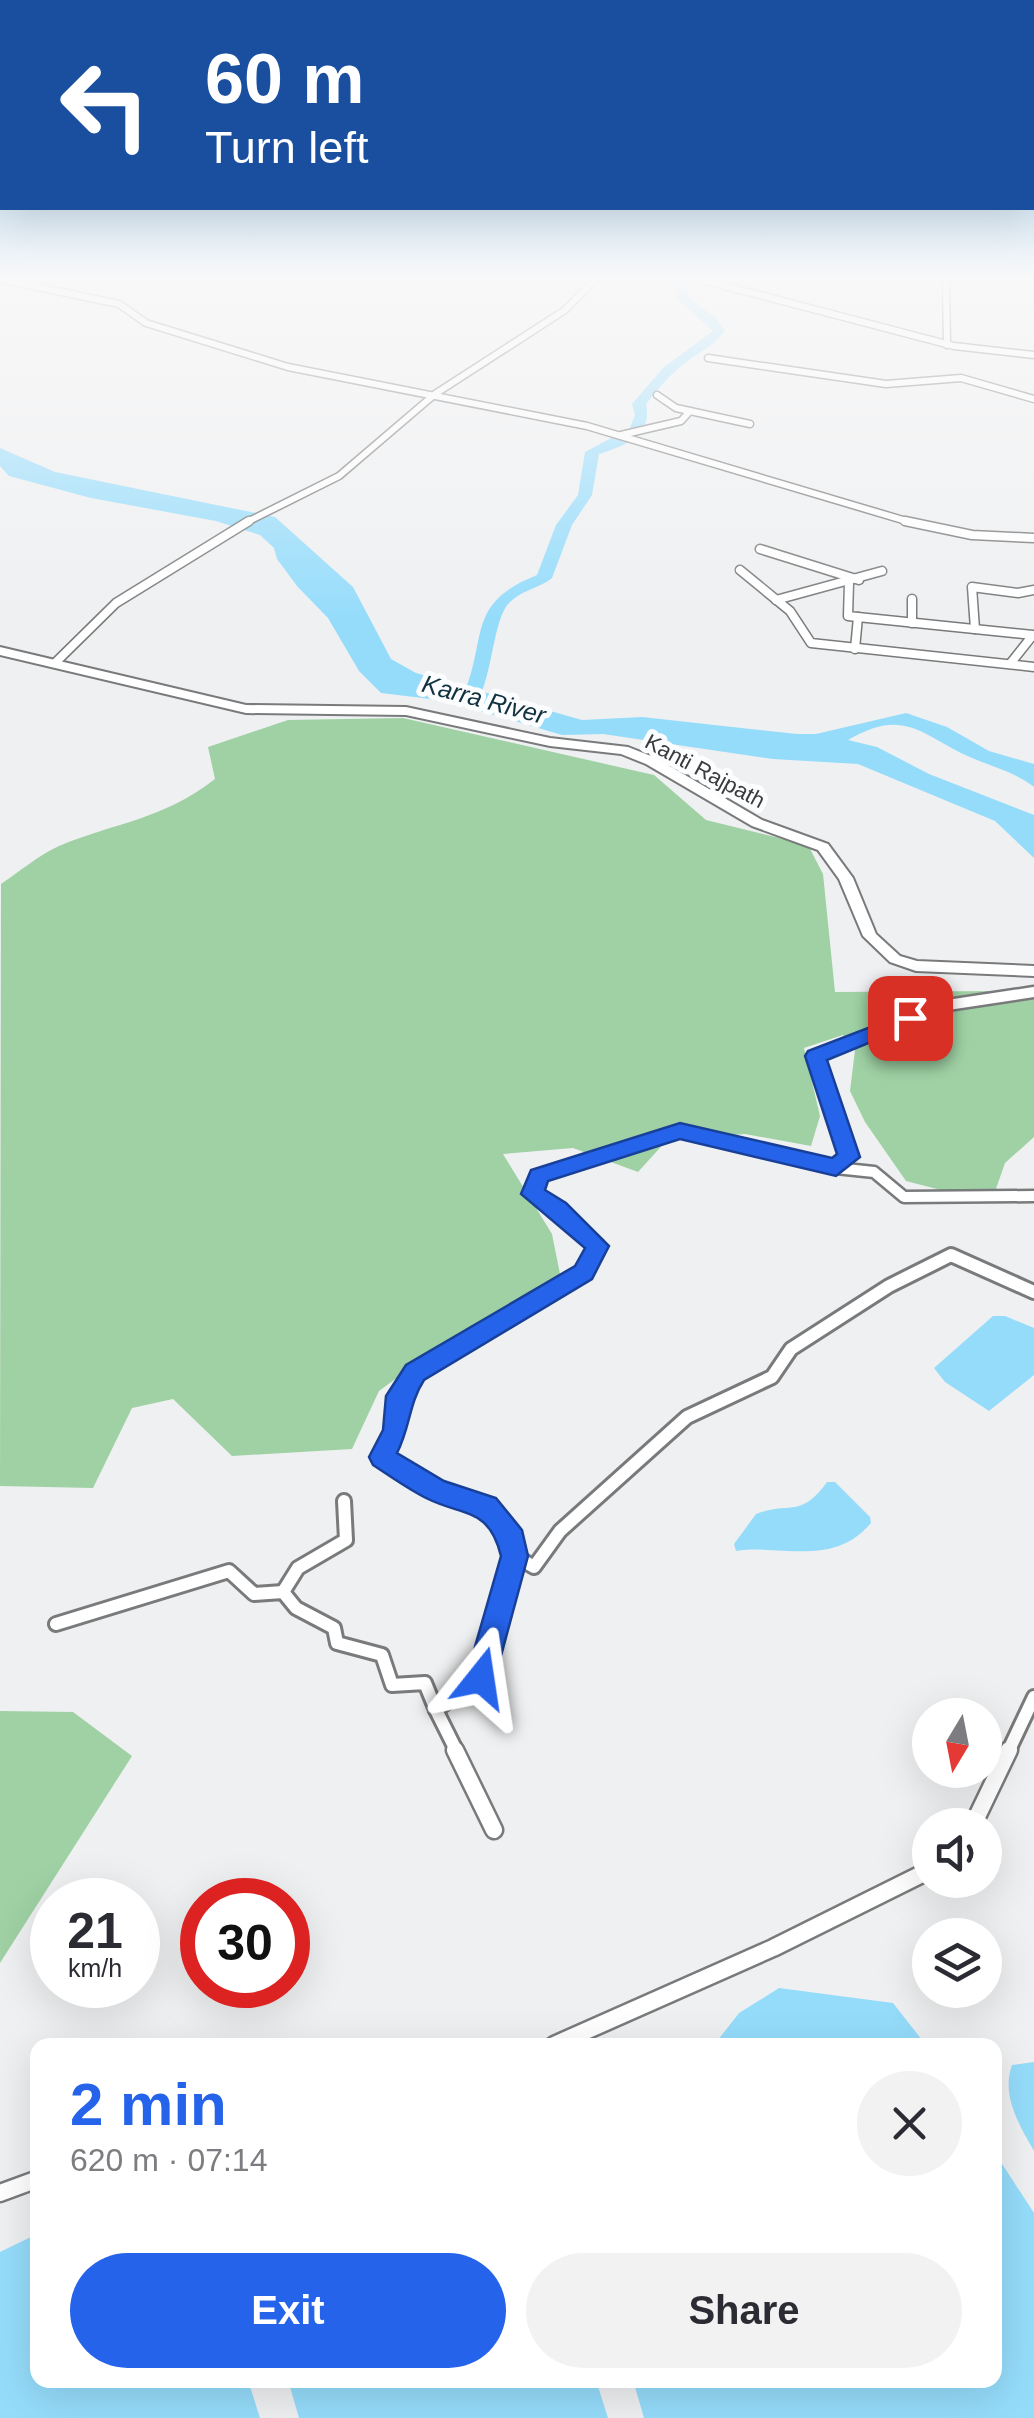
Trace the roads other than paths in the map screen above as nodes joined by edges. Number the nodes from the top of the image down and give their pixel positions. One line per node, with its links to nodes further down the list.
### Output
1 (429, 393): 2 (street)
2 (435, 394): 6 (street); 20 (street)
3 (657, 395): 4 (street)
4 (690, 411): 5 (street); 6 (street)
5 (750, 424)
6 (619, 436): 7 (street)
7 (1034, 538)
8 (760, 549): 11 (street)
9 (740, 570): 14 (street)
10 (882, 571): 11 (street)
11 (854, 582): 14 (street); 15 (street)
12 (1034, 590): 17 (street)
13 (912, 599): 16 (street)
14 (776, 600): 18 (street)
15 (858, 617): 16 (street); 18 (street)
16 (912, 622): 17 (street)
17 (975, 629): 21 (street)
18 (856, 649): 21 (street)
19 (0, 651): 20 (main road, Kanti Rajpath)
20 (56, 662): 23 (main road, Kanti Rajpath)
21 (1010, 664): 22 (street)
22 (1034, 666)
23 (1034, 971)
24 (1034, 992): 25 (street)
25 (836, 1168): 26 (street); 29 (street)
26 (1034, 1196)
27 (1034, 1292): 29 (street)
28 (344, 1501): 30 (street)
29 (514, 1556): 33 (street)
30 (283, 1592): 31 (street); 33 (street)
31 (56, 1624)
32 (1034, 1696): 34 (street)
33 (436, 1710): 35 (street)
34 (981, 1808)
35 (494, 1830)
36 (912, 1879): 37 (street)
37 (570, 2038)
38 (30, 2182): 39 (street)
39 (0, 2193)

